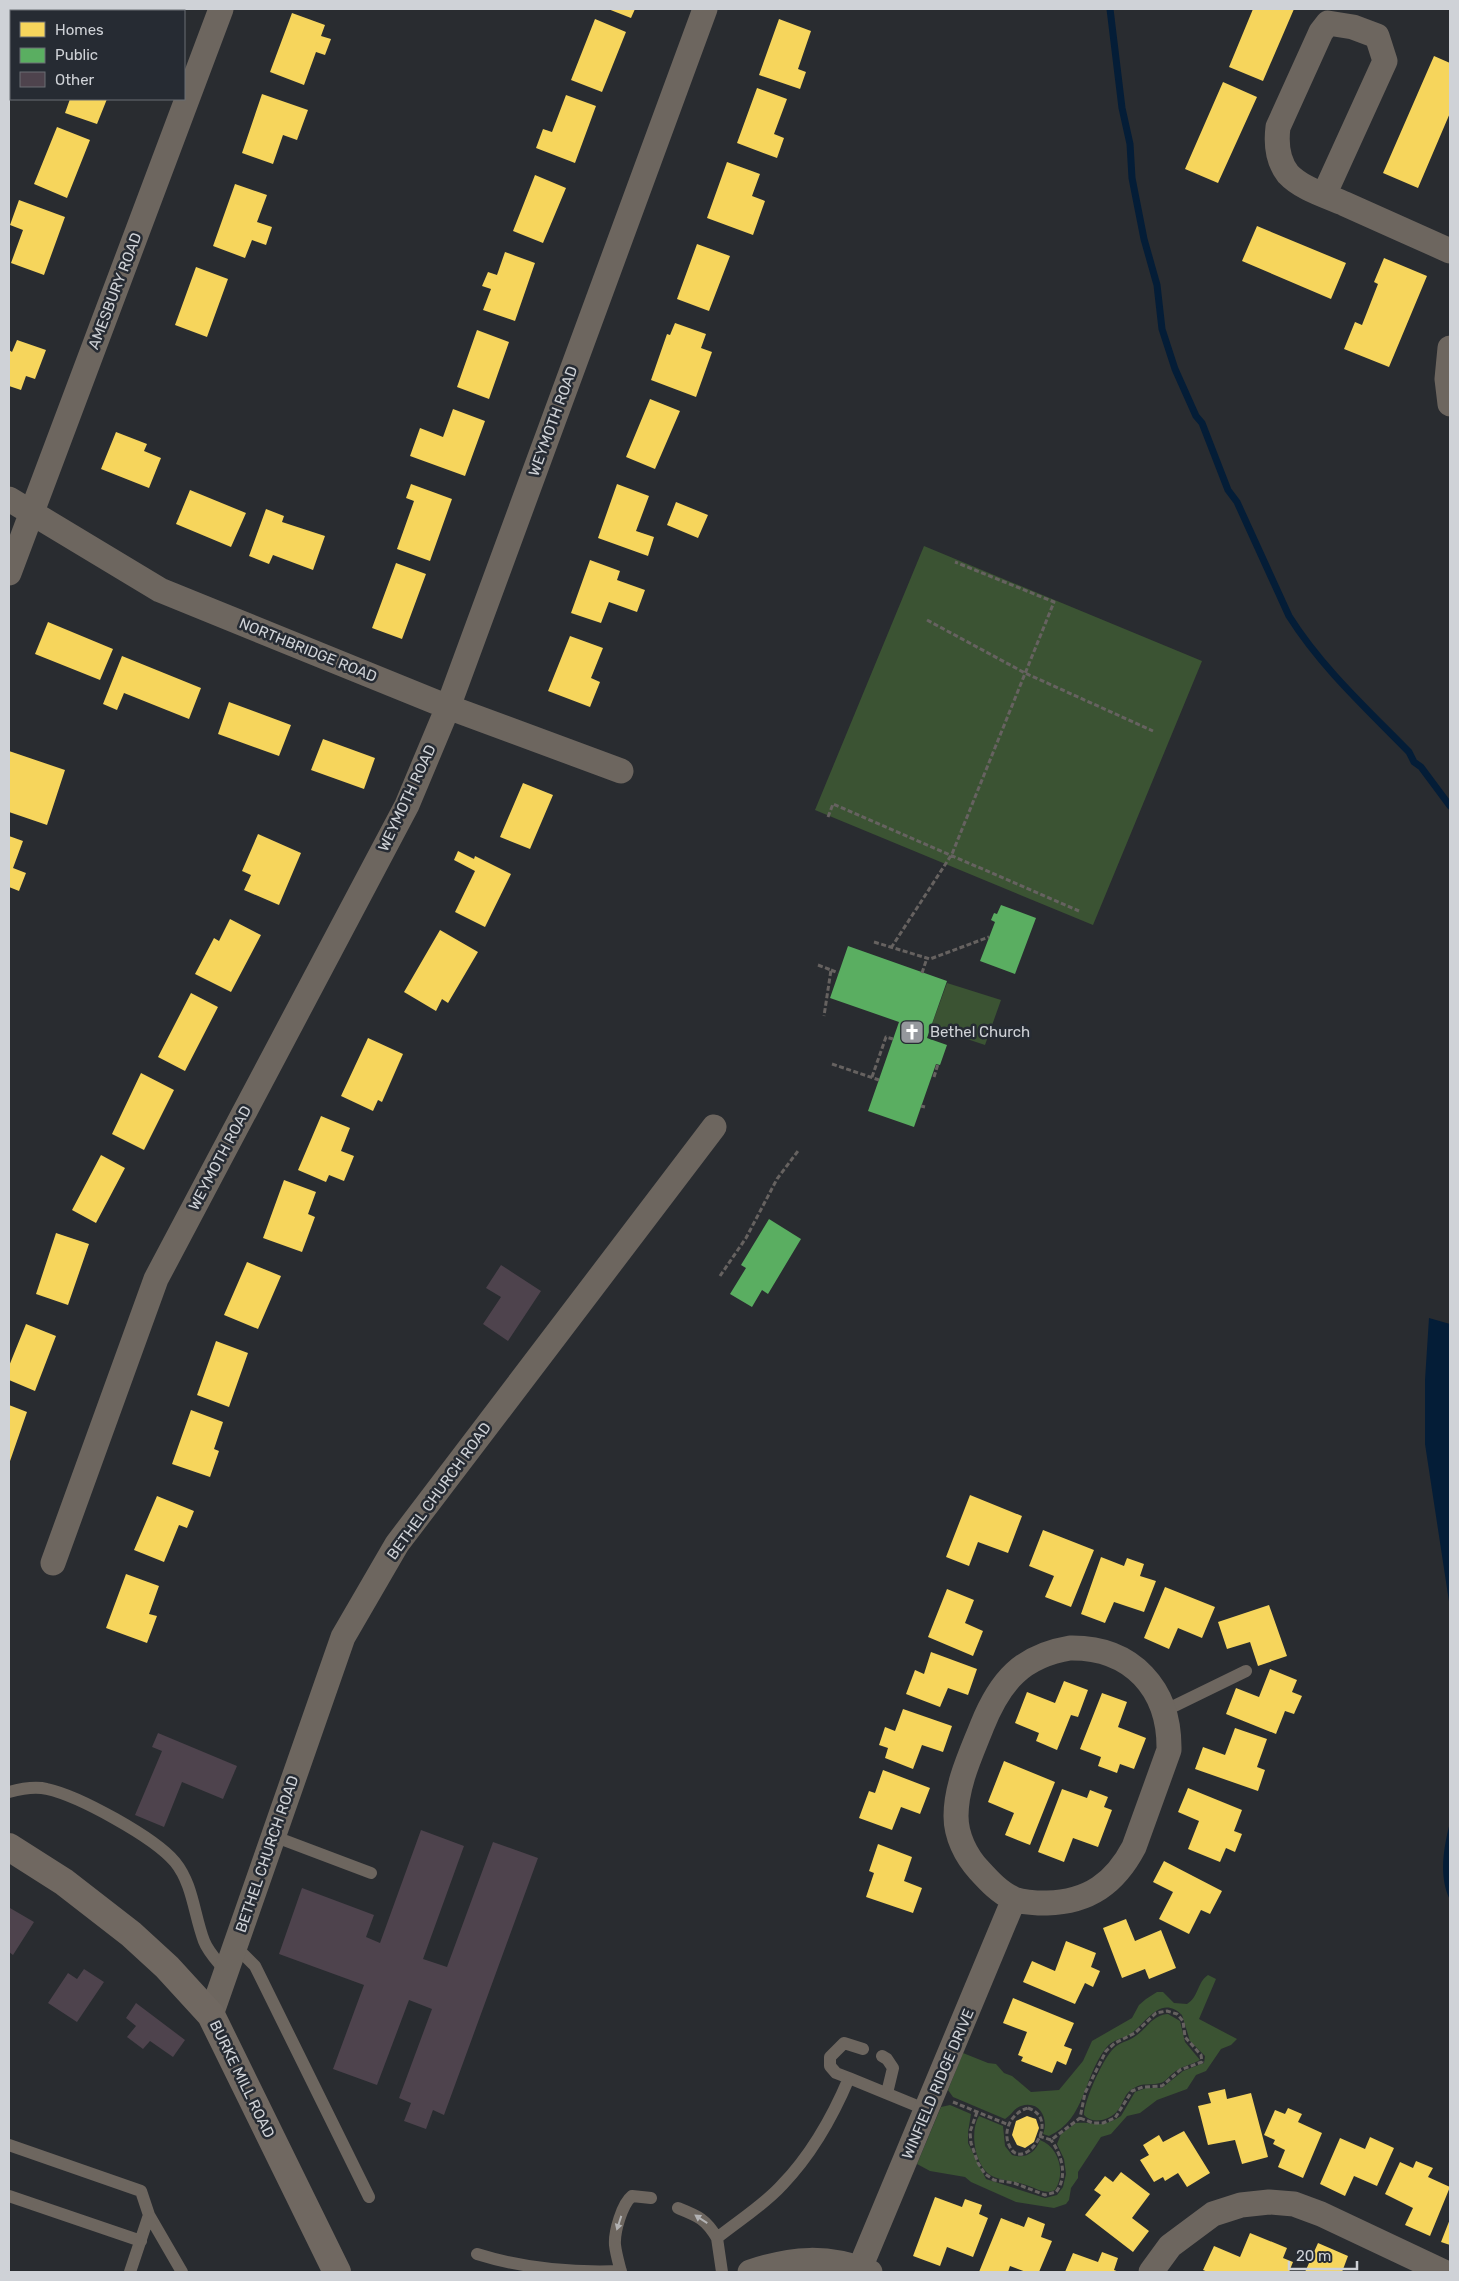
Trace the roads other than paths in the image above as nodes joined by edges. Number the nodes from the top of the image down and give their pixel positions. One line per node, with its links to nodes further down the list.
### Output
1 (221, 9): 8 (street, AMESBURY ROAD)
2 (705, 9): 10 (street, WEYMOTH ROAD)
3 (1324, 195): 3 (street); 4 (street)
4 (1450, 250)
5 (1450, 348): 6 (street)
6 (1450, 404)
7 (9, 499): 8 (street, NORTHBRIDGE ROAD)
8 (32, 512): 9 (street, AMESBURY ROAD); 10 (street, NORTHBRIDGE ROAD)
9 (9, 573)
10 (448, 707): 11 (street, NORTHBRIDGE ROAD); 13 (street, WEYMOTH ROAD)
11 (621, 770)
12 (714, 1127): 17 (street, BETHEL CHURCH ROAD)
13 (53, 1563)
14 (1246, 1671): 15 (lane)
15 (1164, 1711): 20 (street); 20 (street)
16 (9, 1792): 22 (lane)
17 (273, 1836): 19 (lane); 21 (street, BETHEL CHURCH ROAD)
18 (9, 1846): 23 (street, BURKE MILL ROAD)
19 (371, 1873)
20 (1014, 1899): 28 (street, WINFIELD RIDGE DRIVE)
21 (235, 1946): 22 (street, BETHEL CHURCH ROAD); 31 (lane)
22 (226, 1972): 23 (street, BETHEL CHURCH ROAD)
23 (211, 2015): 41 (street, BURKE MILL ROAD)
24 (863, 2049): 26 (lane)
25 (882, 2056): 27 (lane)
26 (849, 2078): 27 (lane); 35 (lane)
27 (887, 2093): 28 (lane)
28 (931, 2102): 38 (street, WINFIELD RIDGE DRIVE)
29 (9, 2145): 34 (lane)
30 (9, 2196): 36 (lane)
31 (369, 2197)
32 (650, 2198): 42 (lane, one-way to 42)
33 (678, 2208): 35 (lane, one-way to 33)
34 (149, 2215): 36 (lane); 40 (lane)
35 (717, 2238): 43 (lane)
36 (141, 2241): 39 (lane)
37 (477, 2254): 42 (lane)
38 (865, 2270): 44 (street)
39 (130, 2272)
40 (182, 2272)
41 (337, 2272)
42 (621, 2272)
43 (722, 2272)
44 (750, 2272)
45 (1151, 2272): 46 (street)
46 (1444, 2272)

